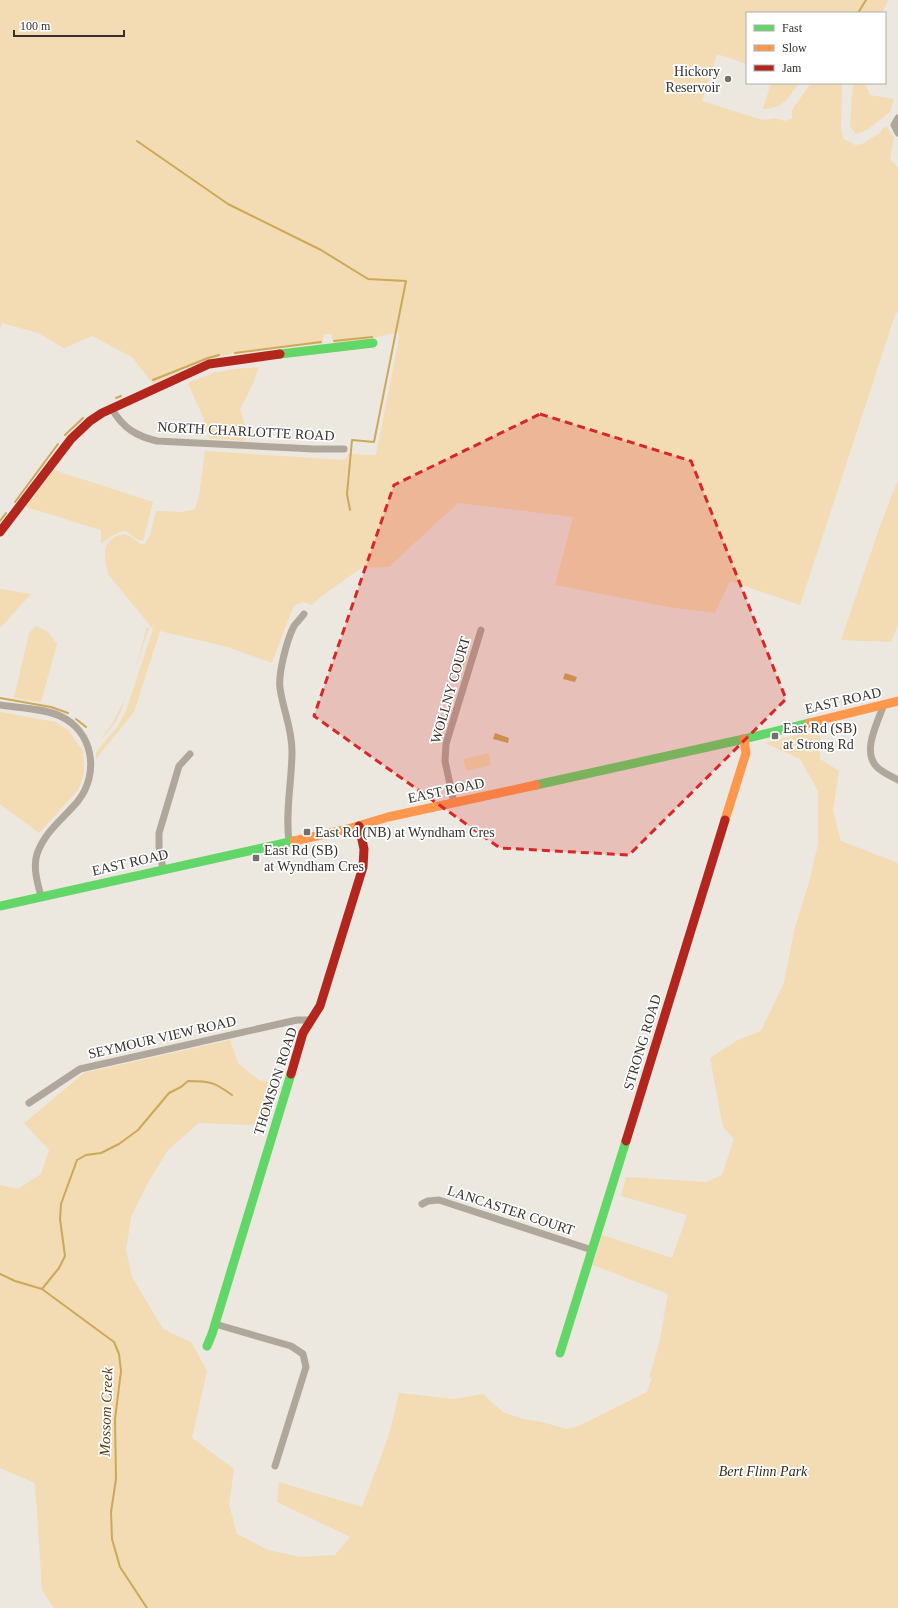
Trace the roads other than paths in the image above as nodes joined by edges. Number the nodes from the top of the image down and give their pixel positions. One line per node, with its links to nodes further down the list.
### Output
1 (898, 118): 2 (street)
2 (898, 133)
3 (373, 343): 4 (street)
4 (112, 408): 5 (street, NORTH CHARLOTTE ROAD); 6 (street)
5 (344, 449)
6 (0, 532)
7 (304, 614): 17 (street)
8 (481, 630): 15 (street, WOLLNY COURT)
9 (898, 701): 10 (street, EAST ROAD)
10 (884, 704): 12 (street, EAST ROAD); 14 (street)
11 (0, 705): 19 (street)
12 (744, 739): 15 (street, EAST ROAD); 24 (street, STRONG ROAD)
13 (190, 754): 18 (street)
14 (898, 780)
15 (454, 803): 16 (street, EAST ROAD)
16 (358, 826): 17 (street, EAST ROAD); 21 (street, THOMSON ROAD)
17 (289, 842): 18 (street, EAST ROAD)
18 (163, 869): 19 (street, EAST ROAD)
19 (41, 896): 20 (street, EAST ROAD)
20 (0, 906)
21 (310, 1020): 22 (street, SEYMOUR VIEW ROAD); 25 (street, THOMSON ROAD)
22 (29, 1103)
23 (422, 1204): 24 (street, LANCASTER COURT)
24 (592, 1250): 27 (street, STRONG ROAD)
25 (215, 1324): 26 (street, THOMSON ROAD); 28 (street)
26 (207, 1346)
27 (560, 1353)
28 (275, 1466)

